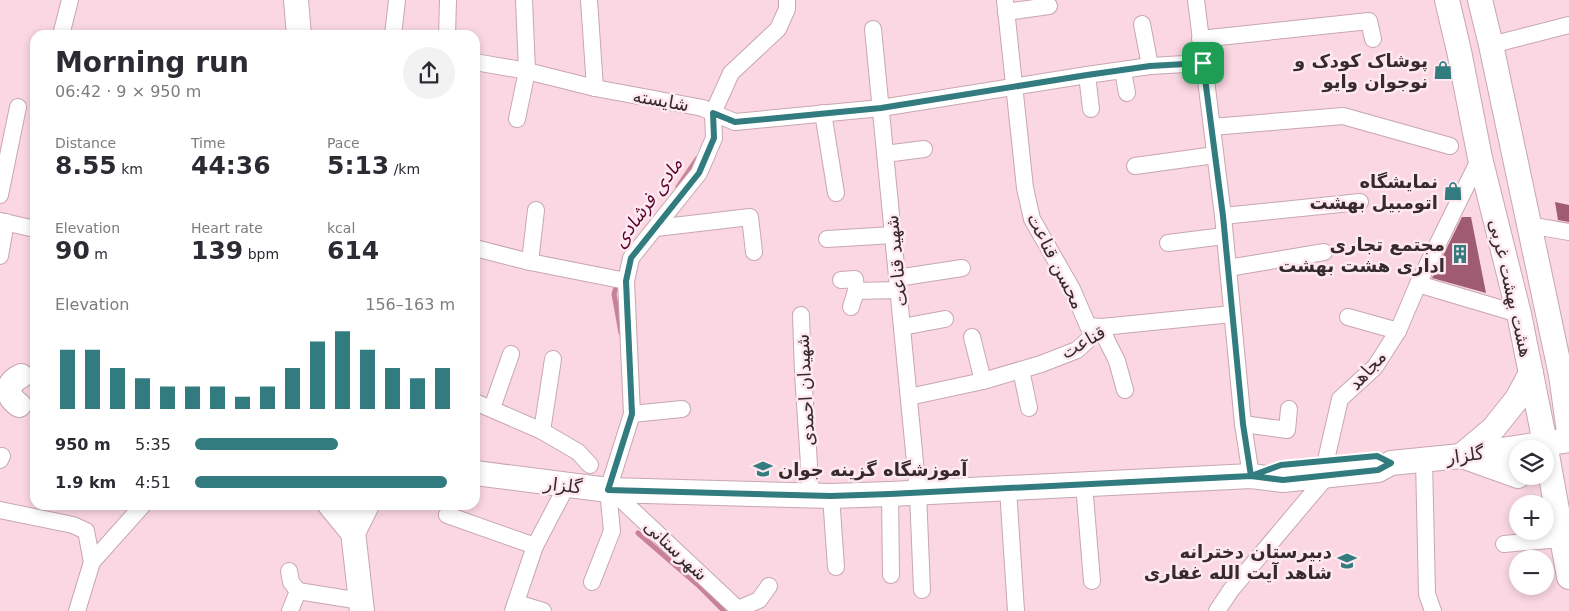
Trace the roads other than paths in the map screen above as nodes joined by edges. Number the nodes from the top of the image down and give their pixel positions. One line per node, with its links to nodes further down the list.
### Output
1 (70, 0): 16 (street)
2 (296, 0): 17 (main road)
3 (397, 0): 18 (street)
4 (448, 0): 19 (street)
5 (524, 0): 26 (street)
6 (589, 0): 30 (street)
7 (787, 0): 35 (street)
8 (1196, 0): 20 (street)
9 (1447, 0): 43 (main road, هشت بهشت غربی)
10 (1480, 0): 22 (main road, هشت بهشت غربی)
11 (1006, 6): 12 (street); 29 (street)
12 (1049, 6)
13 (1142, 24): 25 (street)
14 (1569, 25): 22 (street)
15 (873, 29): 33 (street, شهید قناعت)
16 (62, 30)
17 (299, 30)
18 (394, 30)
19 (447, 30)
20 (1200, 39): 21 (street); 24 (street)
21 (1373, 39)
22 (1491, 45): 51 (main road, هشت بهشت غربی)
23 (480, 63): 26 (street, شایسته)
24 (1203, 63): 25 (street, شایسته); 38 (street)
25 (1150, 66): 27 (street, شایسته)
26 (527, 71): 30 (street, شایسته); 37 (street)
27 (1123, 71): 28 (street, شایسته); 31 (street)
28 (1087, 75): 29 (street, شایسته); 34 (street)
29 (1014, 86): 33 (street, شایسته); 76 (street, محسن قناعت)
30 (595, 88): 35 (street, شایسته)
31 (1127, 93)
32 (18, 107): 46 (street)
33 (881, 108): 36 (street, شایسته); 41 (street, شهید قناعت)
34 (1091, 110)
35 (713, 113): 36 (street, شایسته); 53 (street)
36 (823, 114): 45 (street)
37 (517, 119)
38 (1212, 126): 39 (street); 42 (street)
39 (1450, 146)
40 (924, 149): 41 (street)
41 (885, 154): 55 (street, شهید قناعت)
42 (1215, 155): 44 (street); 49 (street)
43 (1480, 158): 69 (street, مجاهد); 71 (main road, هشت بهشت غربی)
44 (1135, 166)
45 (836, 192)
46 (0, 195)
47 (1360, 202): 49 (street)
48 (536, 210): 63 (street)
49 (1223, 216): 56 (street)
50 (3, 222): 52 (street); 62 (street)
51 (1529, 225): 54 (street); 84 (main road, هشت بهشت غربی)
52 (30, 228)
53 (656, 228): 60 (street); 67 (street)
54 (1569, 232)
55 (893, 235): 57 (street); 68 (street, شهید قناعت)
56 (1224, 236): 58 (street); 65 (street)
57 (828, 240)
58 (1168, 243)
59 (480, 249): 63 (street)
60 (754, 252)
61 (1324, 252): 65 (street)
62 (0, 256)
63 (530, 262): 67 (street)
64 (962, 268): 68 (street)
65 (1228, 268): 70 (street)
66 (841, 280): 68 (street)
67 (626, 281): 94 (street)
68 (898, 284): 75 (street, شهید قناعت)
69 (1418, 284): 71 (street); 77 (street, مجاهد)
70 (1232, 314): 76 (street, قناعت); 95 (street)
71 (1519, 314): 82 (main road, هشت بهشت غربی)
72 (801, 315): 116 (street, شهیدان احمدی)
73 (1348, 317): 77 (street)
74 (945, 319): 75 (street)
75 (902, 327): 87 (street, شهید قناعت)
76 (1102, 327): 81 (street, قناعت); 86 (street)
77 (1398, 332): 105 (street, مجاهد)
78 (972, 337): 85 (street)
79 (511, 354): 90 (street)
80 (553, 358): 96 (street)
81 (1021, 370): 85 (street, قناعت); 91 (street)
82 (1531, 373): 98 (main road, هشت بهشت غربی); 102 (main road)
83 (19, 375): 89 (main road)
84 (1565, 379): 97 (main road, هشت بهشت غربی)
85 (983, 381): 87 (street, قناعت)
86 (1125, 390)
87 (909, 398): 114 (street, شهید قناعت)
88 (480, 404): 90 (street)
89 (18, 405)
90 (492, 408): 96 (street)
91 (1029, 408)
92 (1289, 408): 95 (street)
93 (682, 409): 94 (street)
94 (632, 414): 113 (street)
95 (1243, 424): 108 (street)
96 (542, 431): 104 (street)
97 (1569, 432)
98 (1544, 440)
99 (1569, 440): 100 (main road, گلزار)
100 (1554, 442)
101 (1509, 449): 102 (main road, گلزار)
102 (1461, 456): 103 (main road, گلزار); 106 (main road)
103 (1424, 460): 105 (main road, گلزار); 147 (street)
104 (590, 465)
105 (1326, 468): 108 (main road, گلزار); 146 (street)
106 (1509, 473)
107 (480, 474): 110 (main road, گلزار)
108 (1251, 476): 109 (main road, گلزار)
109 (1084, 484): 112 (main road, گلزار); 134 (street)
110 (567, 485): 113 (main road, گلزار); 128 (street)
111 (1533, 485): 117 (main road)
112 (1008, 489): 114 (main road, گلزار); 145 (street)
113 (609, 490): 116 (main road, گلزار); 135 (street); 141 (street, شهرستانی)
114 (918, 493): 115 (main road, گلزار); 137 (street, شهید قناعت)
115 (890, 494): 116 (main road, گلزار); 132 (street)
116 (821, 495): 130 (street, شهیدان احمدی)
117 (1551, 495)
118 (1554, 497): 126 (main road, هشت بهشت غربی)
119 (0, 510): 129 (street)
120 (139, 510): 129 (street)
121 (334, 510): 125 (main road)
122 (351, 510): 125 (main road)
123 (364, 510): 125 (main road)
124 (447, 515): 128 (street)
125 (353, 533): 139 (main road)
126 (1562, 539): 127 (street); 133 (main road, هشت بهشت غربی)
127 (1504, 544)
128 (535, 546): 140 (street)
129 (92, 562): 142 (street)
130 (836, 567)
131 (289, 571): 138 (street)
132 (891, 575)
133 (1569, 577)
134 (1092, 581)
135 (592, 582)
136 (769, 586): 141 (street)
137 (922, 590)
138 (298, 591): 139 (street); 143 (street)
139 (361, 606)
140 (515, 607): 144 (street)
141 (739, 610)
142 (77, 611)
143 (290, 611)
144 (543, 611)
145 (1016, 611)
146 (1217, 611)
147 (1433, 611)

